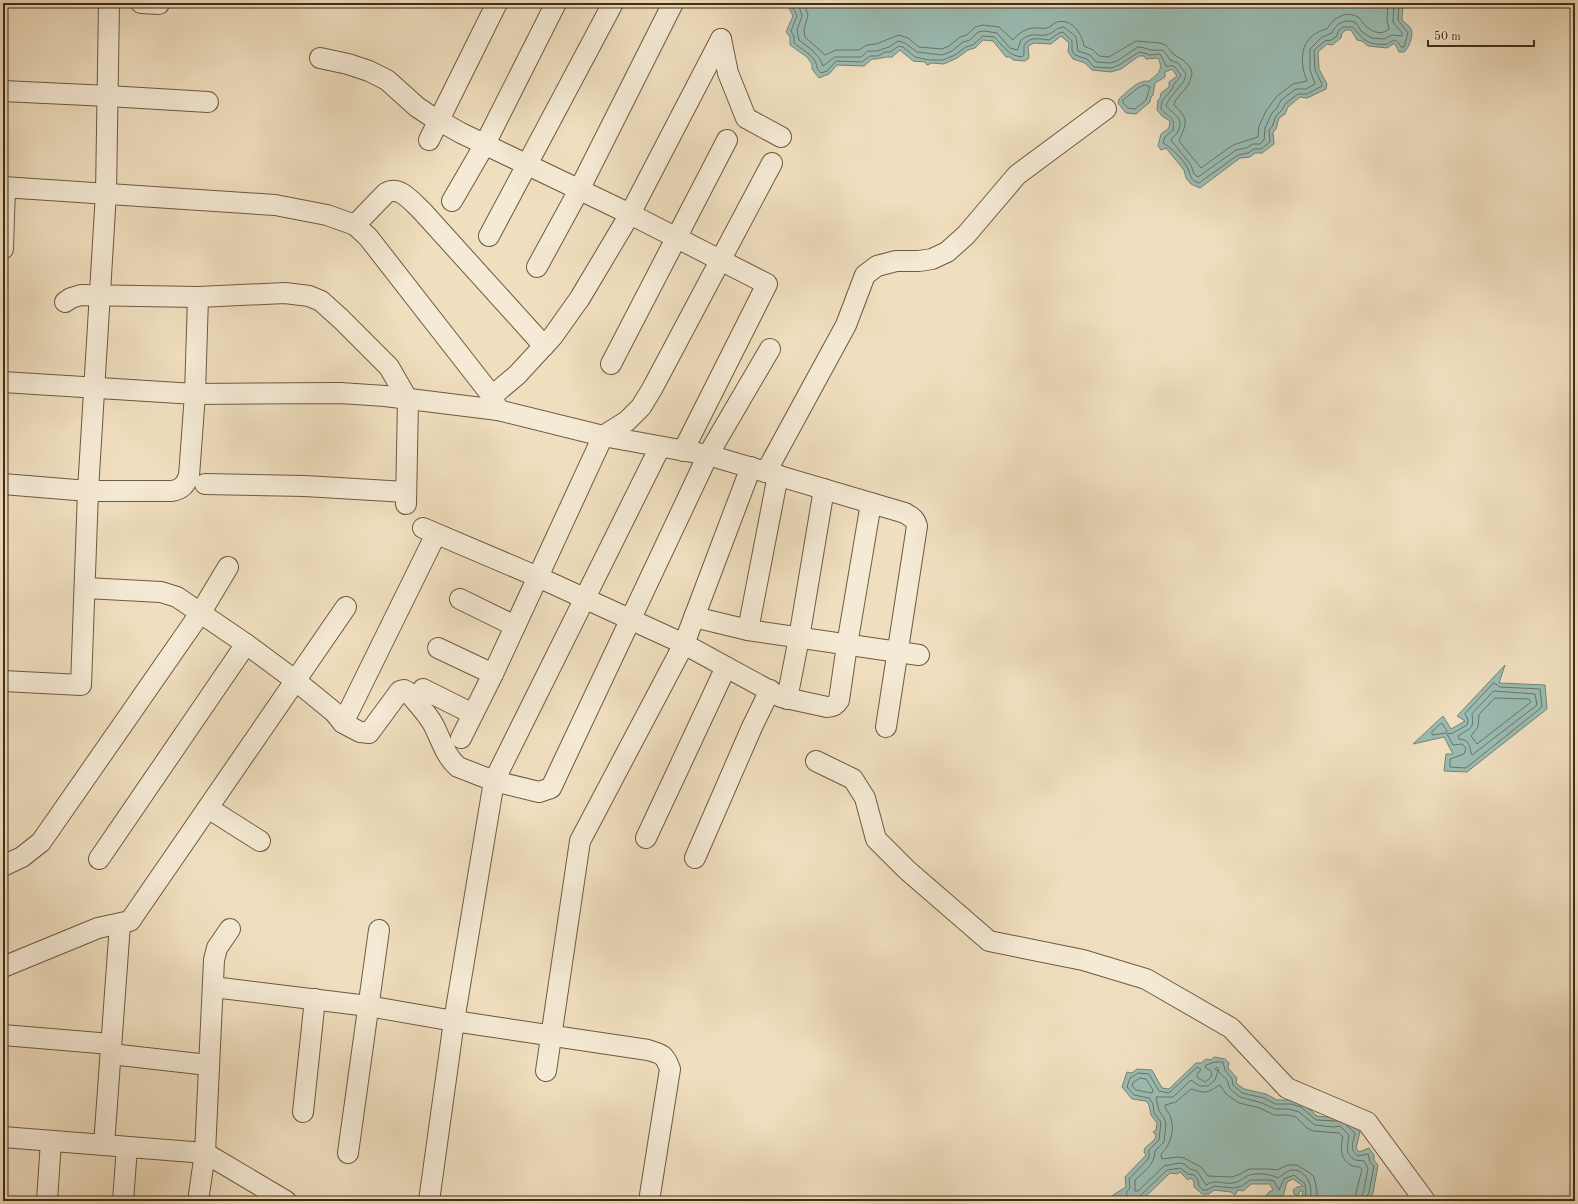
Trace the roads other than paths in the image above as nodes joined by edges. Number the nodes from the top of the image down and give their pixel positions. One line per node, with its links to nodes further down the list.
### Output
1 (109, 3): 8 (street)
2 (497, 3): 11 (street)
3 (556, 3): 15 (street)
4 (613, 3): 17 (street)
5 (673, 3): 19 (street)
6 (320, 58): 11 (street)
7 (3, 91): 8 (street)
8 (108, 96): 9 (street); 20 (street)
9 (208, 102)
10 (1106, 109): 44 (street)
11 (439, 120): 13 (street); 15 (street)
12 (781, 137): 22 (street)
13 (429, 140)
14 (727, 140): 25 (street)
15 (485, 144): 17 (street); 21 (street)
16 (772, 163): 27 (street)
17 (528, 165): 19 (street); 24 (street)
18 (4, 187): 20 (street); 26 (street)
19 (580, 190): 22 (street); 28 (street)
20 (106, 193): 23 (street); 29 (street)
21 (452, 201)
22 (630, 214): 25 (street); 32 (street)
23 (355, 225): 32 (street); 39 (street)
24 (489, 236)
25 (677, 237): 27 (street); 34 (street)
26 (3, 249)
27 (722, 260): 40 (street); 42 (street)
28 (538, 267)
29 (99, 295): 30 (street); 31 (street); 36 (street)
30 (198, 297): 37 (street); 38 (street)
31 (65, 302)
32 (544, 346): 39 (street)
33 (770, 349): 43 (street)
34 (611, 364)
35 (3, 382): 36 (street)
36 (95, 388): 37 (street); 48 (street)
37 (195, 394): 38 (street); 48 (street)
38 (408, 400): 39 (street); 46 (street)
39 (495, 403): 40 (street)
40 (603, 436): 41 (street); 51 (street)
41 (660, 446): 42 (street); 53 (street)
42 (683, 451): 43 (street)
43 (708, 455): 44 (street); 58 (street)
44 (765, 471): 47 (street); 57 (street); 60 (street)
45 (3, 484): 48 (street)
46 (205, 484)
47 (824, 489): 49 (street); 61 (street)
48 (88, 491): 52 (street)
49 (871, 503): 64 (street); 66 (street)
50 (228, 567): 56 (street)
51 (538, 576): 53 (street); 59 (street); 75 (street)
52 (86, 588): 56 (street); 71 (street)
53 (585, 598): 58 (street); 79 (street)
54 (460, 599): 59 (street)
55 (346, 607): 70 (street)
56 (201, 612): 62 (street); 85 (street)
57 (694, 617): 60 (street); 63 (street)
58 (631, 620): 63 (street); 79 (street)
59 (515, 626): 69 (street)
60 (748, 630): 61 (street)
61 (799, 638): 64 (street); 73 (street)
62 (246, 644): 70 (street); 84 (street)
63 (684, 644): 68 (street); 95 (street)
64 (847, 645): 66 (street); 73 (street)
65 (438, 648): 69 (street)
66 (898, 652): 67 (street); 76 (street)
67 (919, 654)
68 (726, 667): 73 (street); 81 (street)
69 (493, 674): 74 (street)
70 (296, 680): 75 (street); 80 (street)
71 (3, 681)
72 (422, 689): 74 (street)
73 (778, 694): 83 (street)
74 (473, 714): 77 (street)
75 (343, 723): 79 (street)
76 (886, 727)
77 (461, 738)
78 (816, 761): 112 (street)
79 (494, 781): 93 (street)
80 (208, 808): 82 (street); 86 (street)
81 (646, 838)
82 (260, 842)
83 (695, 858)
84 (99, 859)
85 (3, 866)
86 (120, 924): 89 (street); 96 (street)
87 (230, 929): 90 (street)
88 (379, 930): 92 (street)
89 (3, 967)
90 (214, 986): 91 (street); 97 (street)
91 (315, 999): 92 (street); 99 (street)
92 (368, 1006): 93 (street); 104 (street)
93 (454, 1021): 95 (street); 110 (street)
94 (3, 1035): 96 (street)
95 (552, 1036): 98 (street); 111 (street)
96 (111, 1049): 97 (street); 102 (street)
97 (208, 1065): 105 (street)
98 (546, 1071)
99 (302, 1112)
100 (3, 1137): 101 (street)
101 (51, 1141): 102 (street); 107 (street)
102 (104, 1145): 103 (street)
103 (126, 1147): 105 (street); 108 (street)
104 (348, 1152)
105 (205, 1153): 106 (street); 109 (street)
106 (201, 1200)
107 (47, 1201)
108 (123, 1201)
109 (286, 1201)
110 (429, 1201)
111 (649, 1201)
112 (1425, 1201)

